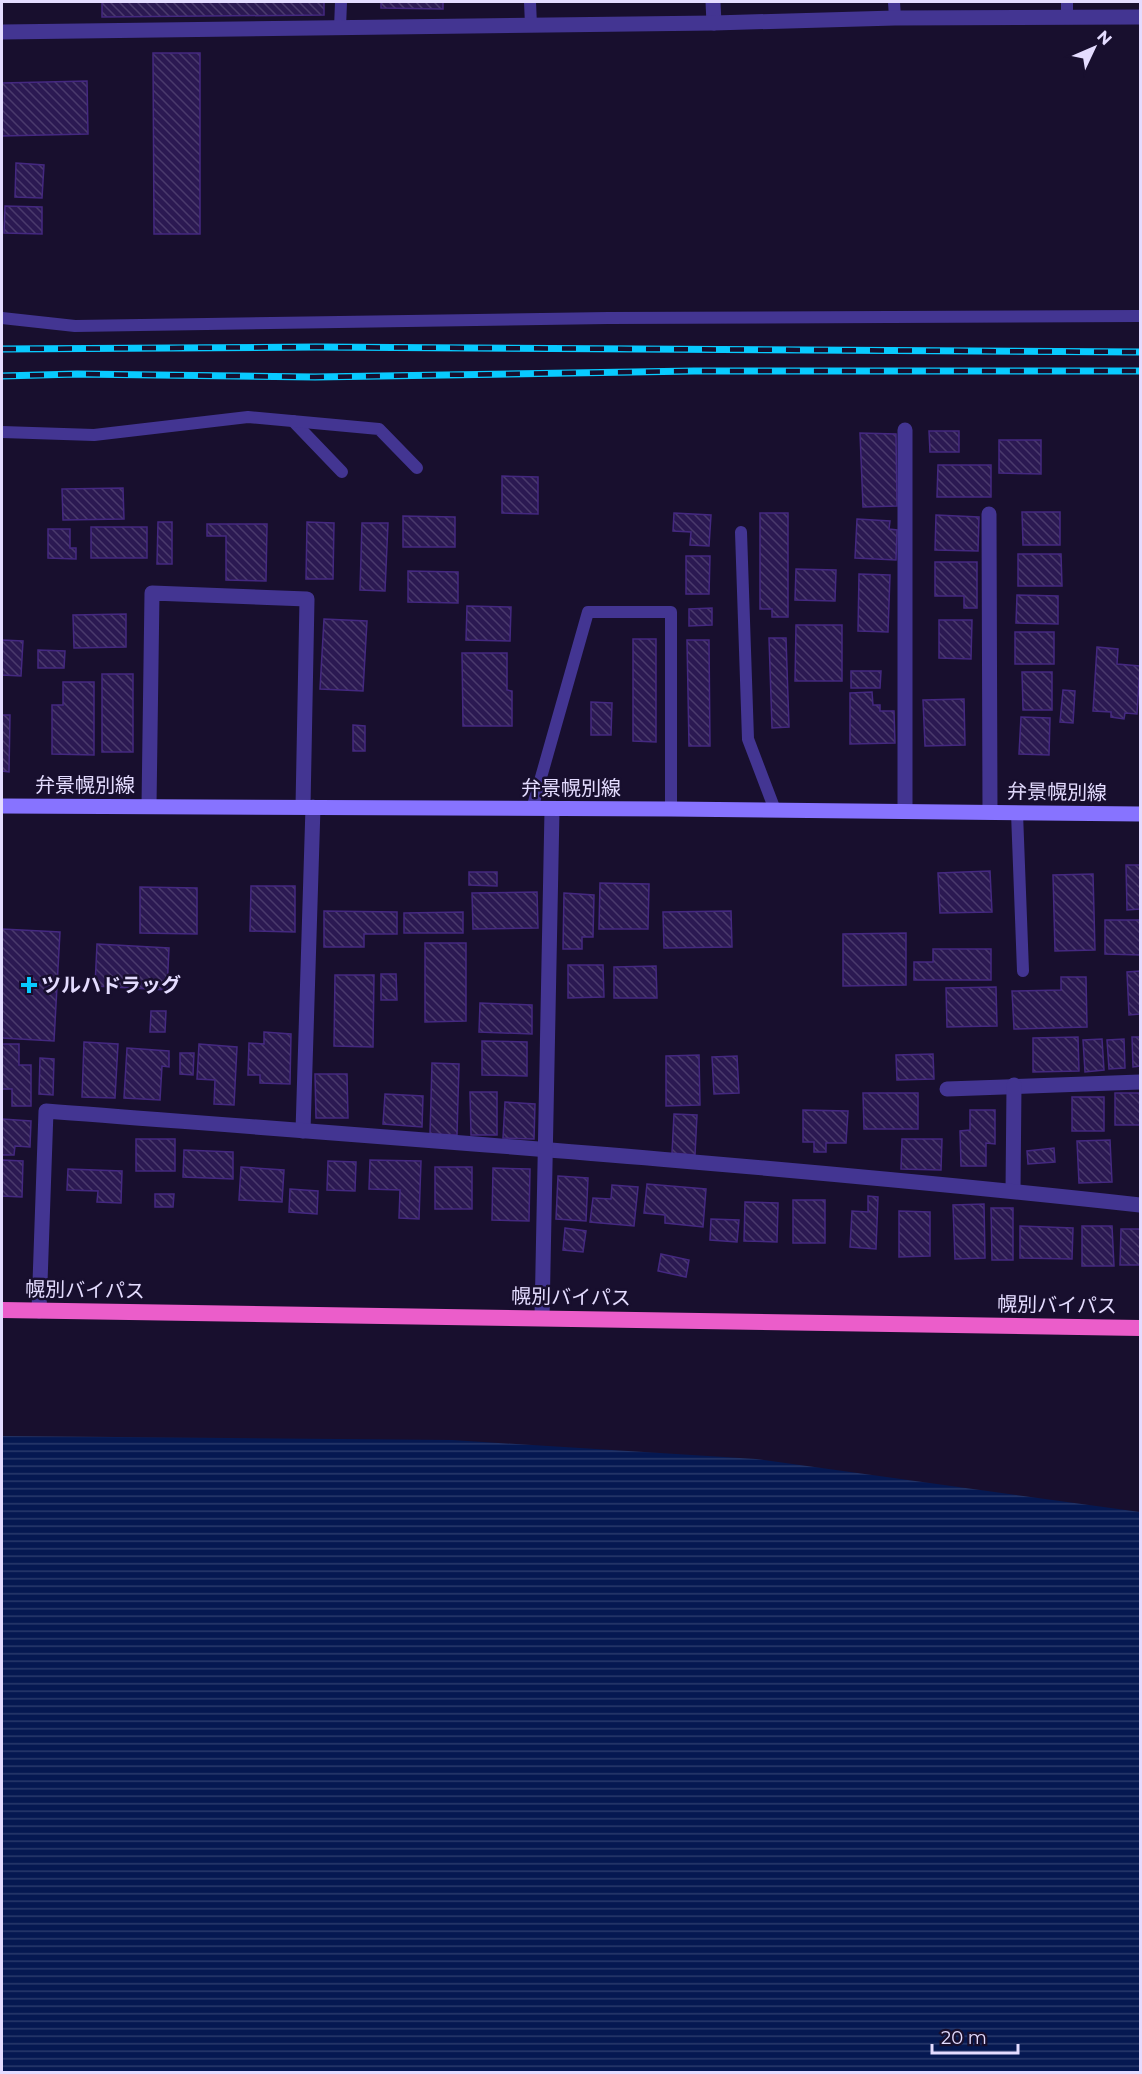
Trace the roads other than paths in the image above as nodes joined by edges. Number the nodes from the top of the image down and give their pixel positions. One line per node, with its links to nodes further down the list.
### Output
1 (341, 2): 11 (lane)
2 (530, 2): 10 (lane)
3 (713, 2): 9 (street)
4 (894, 2): 7 (lane)
5 (1067, 2): 8 (lane)
6 (1140, 17): 8 (street)
7 (895, 18): 8 (street); 9 (street)
8 (1067, 18)
9 (714, 23): 10 (street)
10 (531, 25): 11 (street)
11 (340, 28): 12 (street)
12 (2, 32)
13 (1140, 316): 14 (lane)
14 (2, 318)
15 (293, 421): 17 (lane); 18 (lane); 19 (lane)
16 (905, 430): 29 (street)
17 (2, 432)
18 (417, 468)
19 (342, 472)
20 (989, 514): 30 (street)
21 (741, 532): 28 (lane)
22 (2, 806): 23 (main road, 弁景幌別線)
23 (149, 806): 24 (main road, 弁景幌別線); 24 (street)
24 (308, 807): 25 (main road, 弁景幌別線); 37 (street)
25 (532, 809): 26 (lane); 27 (main road, 弁景幌別線)
26 (671, 809): 27 (main road, 弁景幌別線); 28 (main road, 弁景幌別線)
27 (552, 810): 38 (street)
28 (775, 810): 29 (main road, 弁景幌別線)
29 (905, 811): 30 (main road, 弁景幌別線)
30 (990, 812): 31 (main road, 弁景幌別線)
31 (1017, 813): 32 (main road, 弁景幌別線); 33 (lane)
32 (1140, 814)
33 (1023, 972)
34 (1140, 1082): 35 (street)
35 (1014, 1085): 36 (street); 39 (street)
36 (947, 1089)
37 (303, 1131): 38 (street); 42 (street)
38 (545, 1149): 39 (street); 43 (street)
39 (1012, 1191): 40 (street)
40 (1140, 1205)
41 (2, 1310): 42 (highway, 幌別バイパス)
42 (39, 1311): 43 (highway, 幌別バイパス)
43 (542, 1318): 44 (highway, 幌別バイパス)
44 (1140, 1328)

